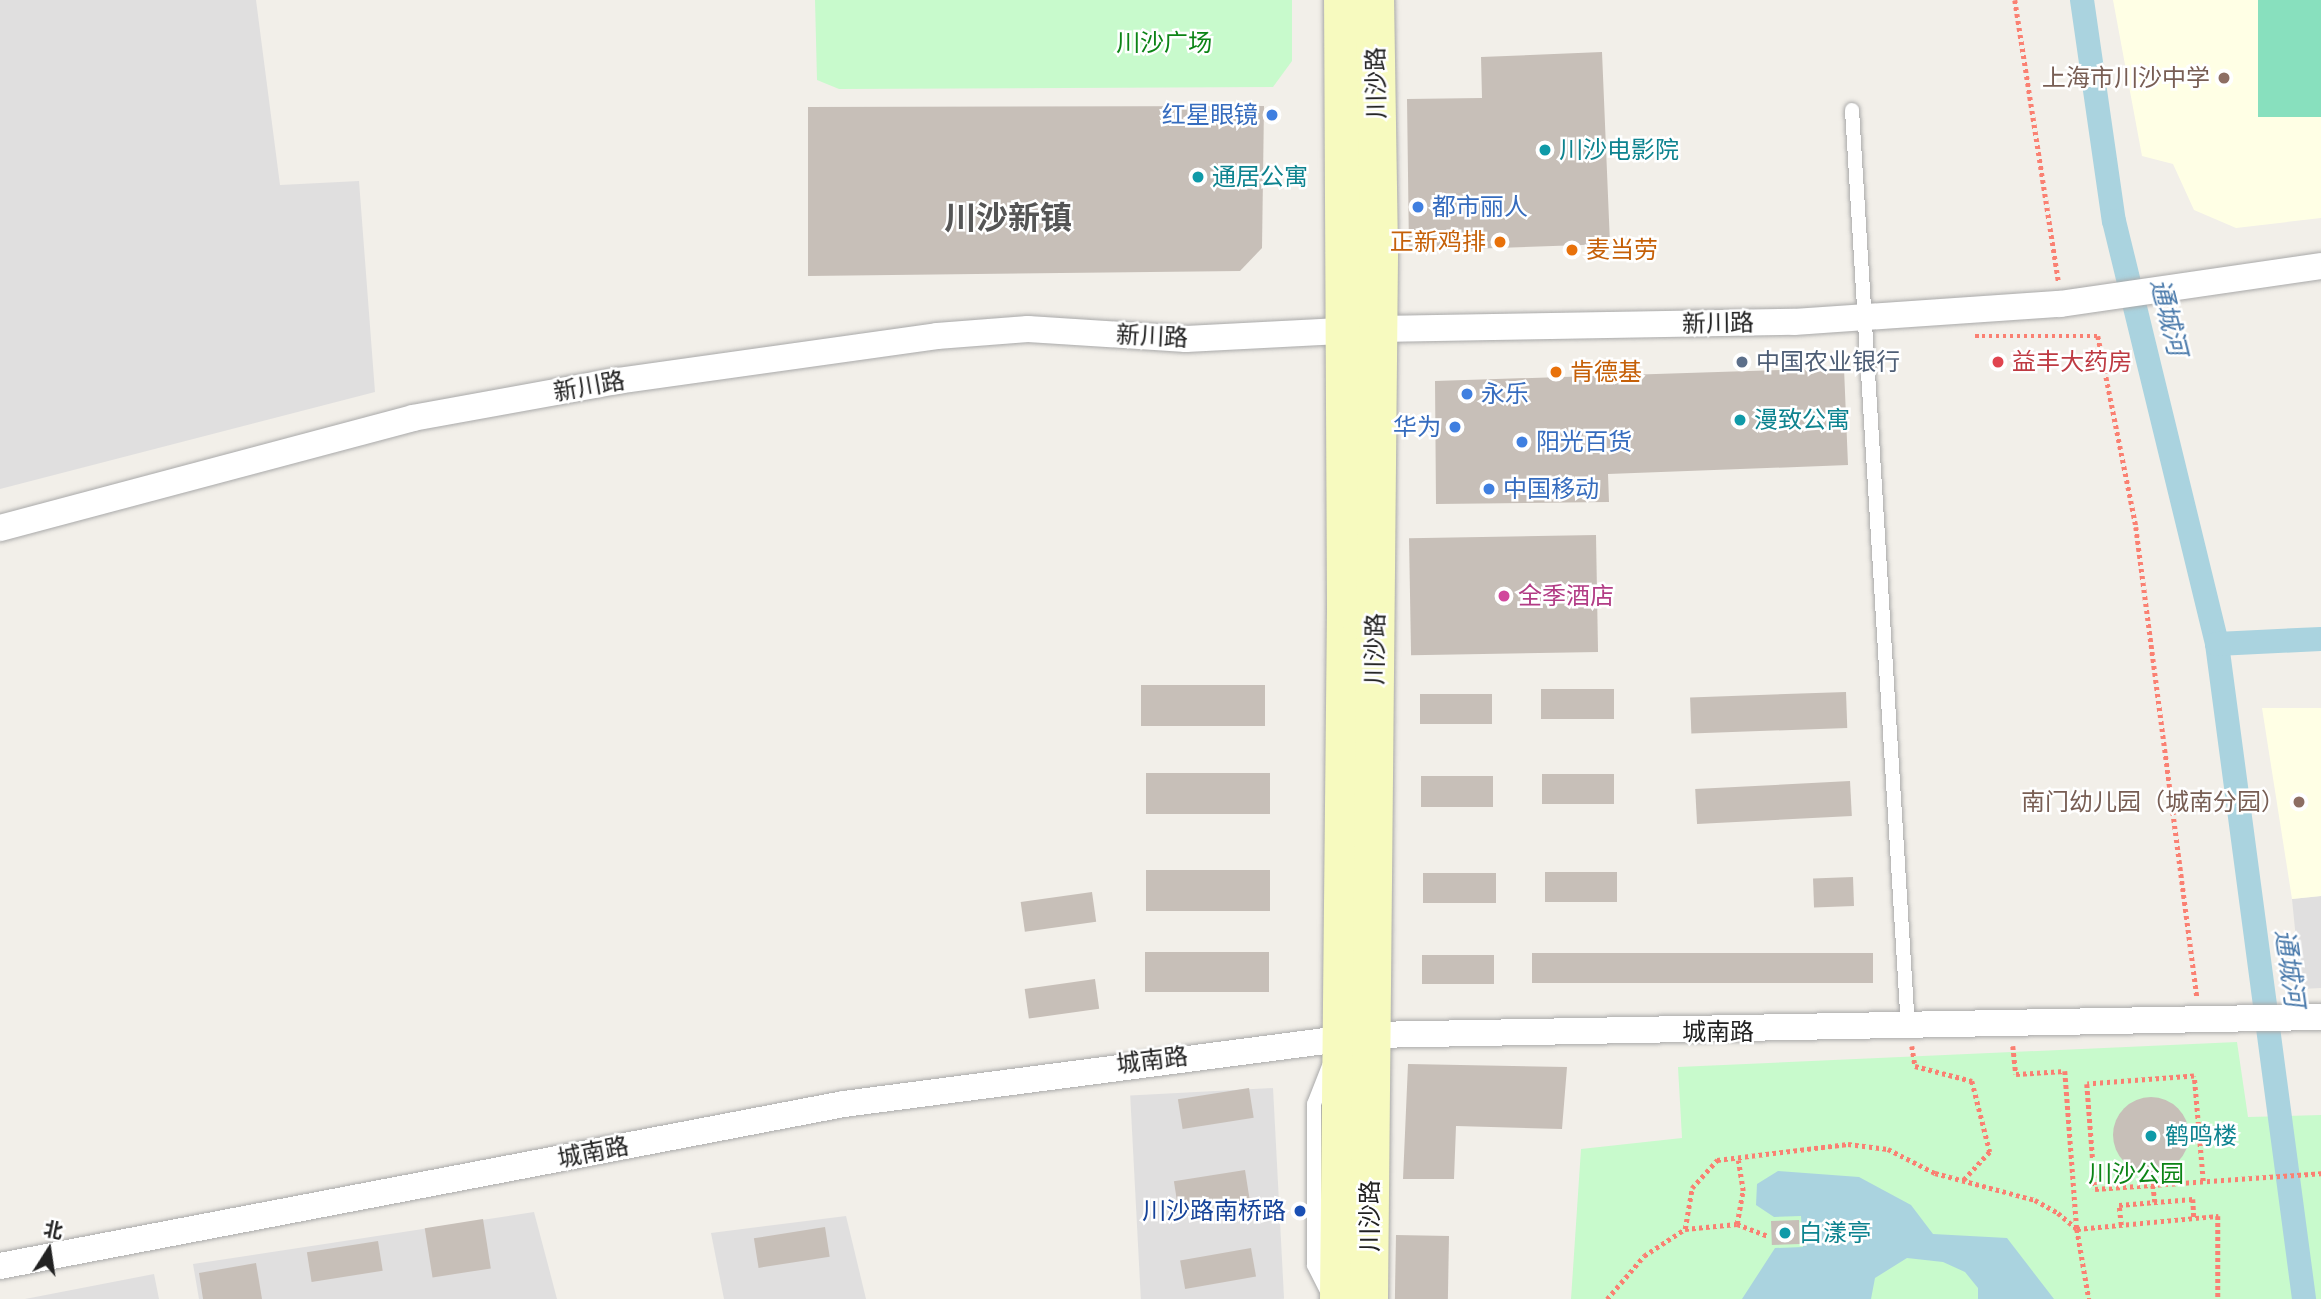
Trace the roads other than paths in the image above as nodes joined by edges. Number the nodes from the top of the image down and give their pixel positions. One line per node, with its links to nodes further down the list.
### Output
1 (1343, 0): 6 (main road, 川沙路)
2 (1375, 0): 6 (main road, 川沙路)
3 (1852, 110): 5 (lane)
4 (2321, 266): 5 (street, 新川路)
5 (1869, 318): 6 (street, 新川路); 9 (lane)
6 (1361, 329): 7 (street, 新川路); 10 (main road, 川沙路)
7 (0, 528)
8 (2321, 1017): 9 (street, 城南路)
9 (1909, 1028): 10 (street, 城南路)
10 (1356, 1037): 11 (street, 城南路); 12 (lane); 13 (main road, 川沙路); 14 (main road, 川沙路)
11 (0, 1266)
12 (1330, 1299)
13 (1339, 1299)
14 (1370, 1299)

